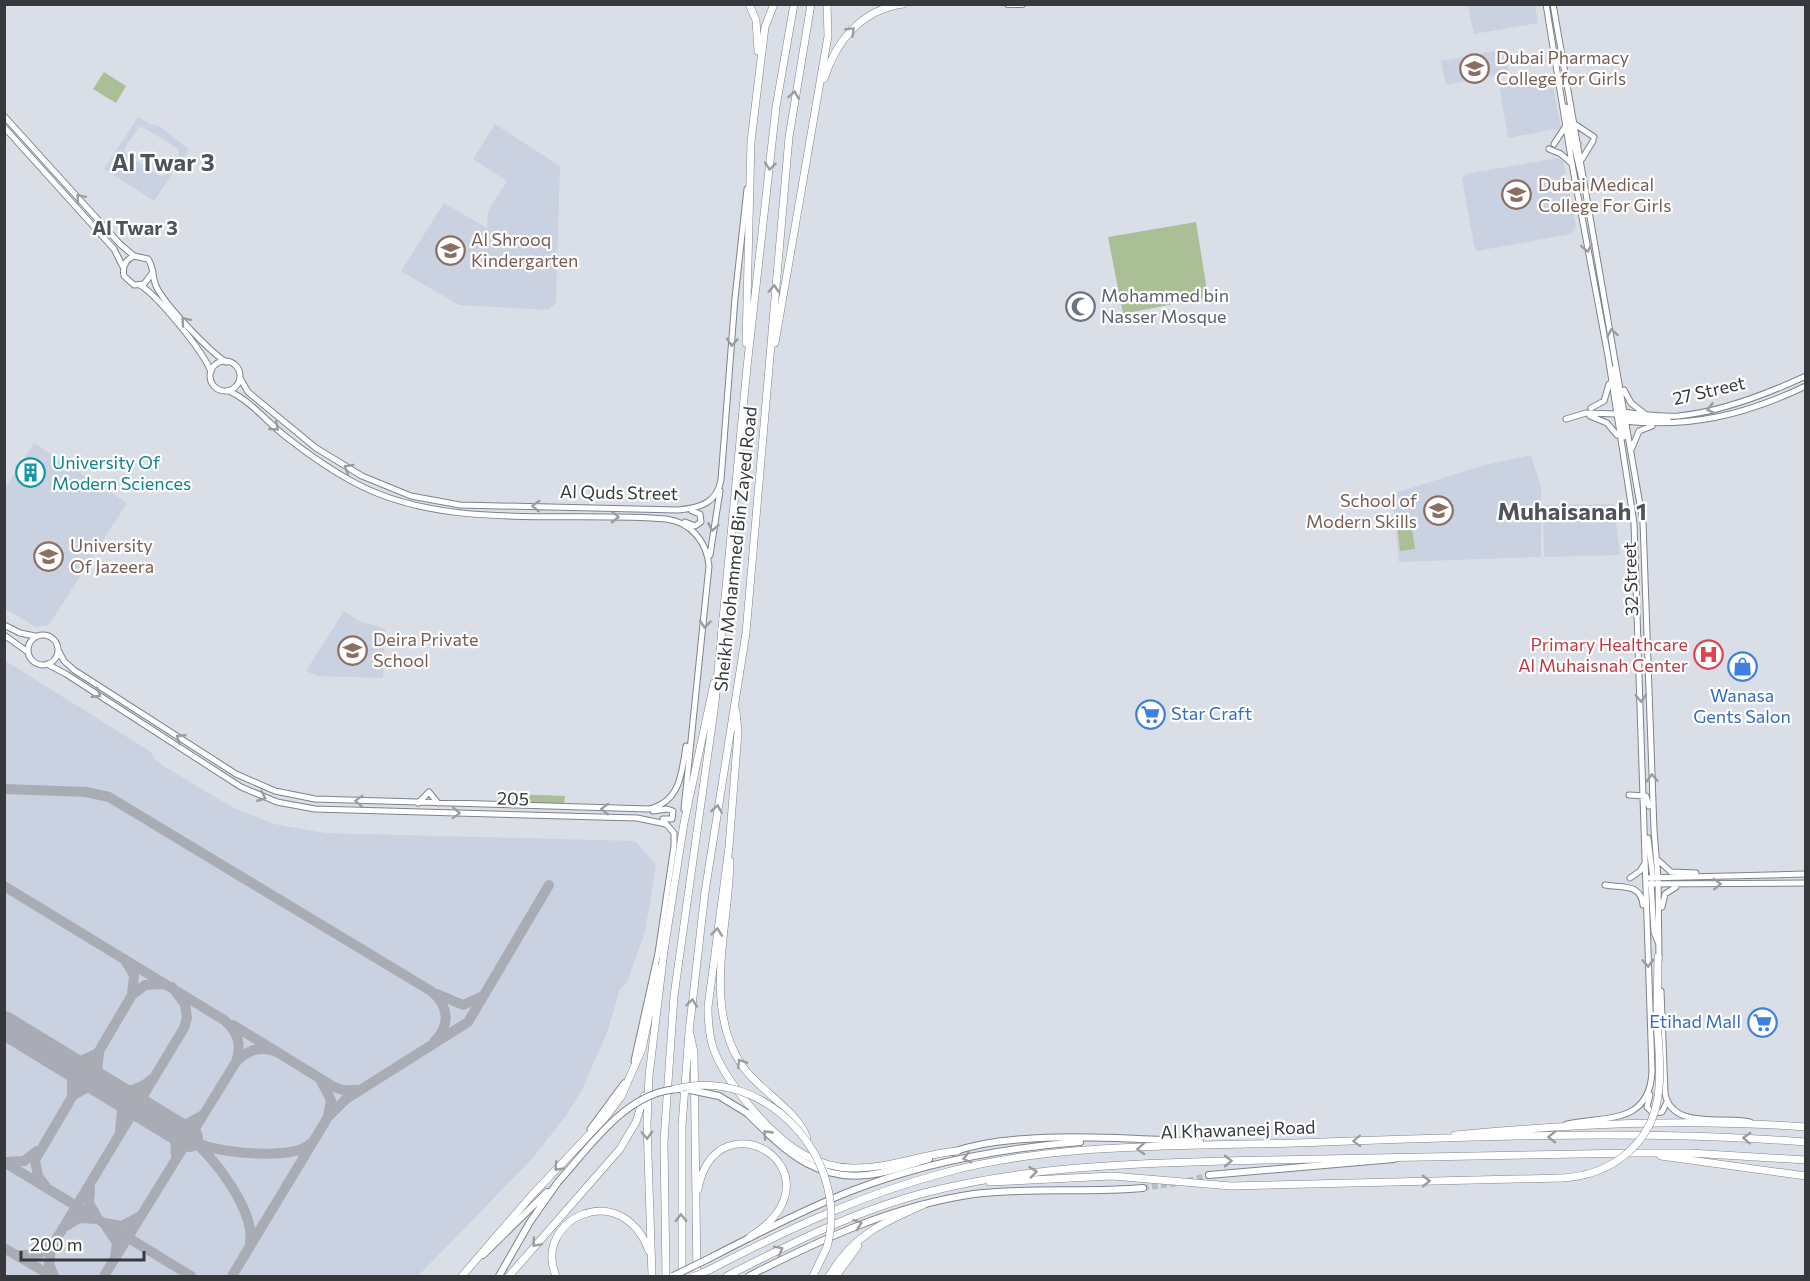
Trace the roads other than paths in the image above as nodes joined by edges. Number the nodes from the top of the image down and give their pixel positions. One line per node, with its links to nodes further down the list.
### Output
1 (749, 4): 11 (highway)
2 (774, 4): 11 (highway)
3 (794, 4): 30 (highway, Sheikh Mohammed Bin Zayed Road, one-way to 30)
4 (811, 4): 31 (highway, Sheikh Mohammed Bin Zayed Road, one-way to 4)
5 (825, 4): 13 (highway)
6 (903, 4): 13 (highway, one-way to 6)
7 (1008, 4): 8 (main road)
8 (1022, 4)
9 (1546, 4): 12 (street, 32 Street)
10 (1552, 4): 15 (street, 32 Street)
11 (758, 73): 22 (highway)
12 (1561, 88): 16 (street, 32 Street); 19 (street)
13 (816, 101): 31 (highway)
14 (4, 116): 24 (street, one-way to 14)
15 (1574, 121): 19 (street, 32 Street); 20 (street)
16 (1566, 126): 18 (street, 32 Street); 21 (street)
17 (4, 127): 25 (street)
18 (1568, 142): 21 (street, 32 Street); 23 (street)
19 (1578, 144): 20 (street, 32 Street)
20 (1581, 160): 23 (street, 32 Street)
21 (1572, 164): 28 (street, 32 Street, one-way to 28)
22 (749, 179): 30 (highway); 49 (street, one-way to 49)
23 (1586, 187): 36 (street, 32 Street, one-way to 23)
24 (134, 256): 25 (street); 26 (street)
25 (123, 267): 27 (street)
26 (153, 272): 27 (street); 29 (street, one-way to 26)
27 (140, 285): 32 (street)
28 (1608, 356): 33 (street, 32 Street); 42 (street)
29 (226, 362): 32 (street); 35 (street)
30 (747, 367): 61 (highway, Sheikh Mohammed Bin Zayed Road)
31 (770, 369): 62 (highway, Sheikh Mohammed Bin Zayed Road)
32 (211, 372): 38 (street)
33 (1610, 373): 39 (street); 42 (street, 32 Street)
34 (1806, 375): 43 (street, 27 Street, one-way to 43)
35 (240, 378): 38 (street); 50 (street, Al Quds Street, one-way to 35)
36 (1620, 380): 40 (street); 42 (street, 32 Street)
37 (1806, 386): 45 (street, 27 Street)
38 (229, 391): 51 (street, Al Quds Street, one-way to 51)
39 (1591, 408)
40 (1647, 414): 42 (street, 27 Street); 43 (street, 27 Street)
41 (1590, 416): 46 (street)
42 (1620, 416): 43 (street); 44 (street); 45 (street, 27 Street); 46 (street, 32 Street); 47 (street, 32 Street); 48 (street)
43 (1679, 416)
44 (1566, 418)
45 (1667, 425): 47 (street)
46 (1620, 444): 65 (street, 32 Street, one-way to 65)
47 (1631, 455): 48 (street, 32 Street)
48 (1633, 466): 74 (street, 32 Street, one-way to 48)
49 (720, 487): 52 (street, Al Quds Street); 54 (street, one-way to 54)
50 (460, 504): 51 (street); 52 (street, Al Quds Street, one-way to 50)
51 (416, 507): 53 (street, Al Quds Street, one-way to 53)
52 (678, 510): 53 (street)
53 (646, 517): 54 (street, Al Quds Street)
54 (709, 566): 63 (street, Al Quds Street, one-way to 63)
55 (4, 625): 57 (street)
56 (4, 635): 59 (street)
57 (37, 636): 58 (street); 59 (street)
58 (58, 651): 60 (street); 66 (street, 205, one-way to 58)
59 (28, 652): 60 (street)
60 (47, 664): 70 (street, 205, one-way to 70)
61 (718, 669): 72 (highway); 125 (highway, Sheikh Mohammed Bin Zayed Road)
62 (735, 702): 75 (highway); 90 (highway, Sheikh Mohammed Bin Zayed Road, one-way to 62)
63 (692, 728): 69 (street, 205); 72 (street, Al Quds Street)
64 (1629, 795): 65 (street)
65 (1644, 795): 73 (street, 32 Street); 74 (street)
66 (418, 803): 67 (street, 205); 68 (street)
67 (429, 803): 68 (street, 205); 70 (street)
68 (438, 803): 69 (street, 205, one-way to 68)
69 (638, 810): 71 (street)
70 (385, 811): 71 (street, 205, one-way to 71)
71 (637, 818): 103 (street, 205)
72 (684, 823): 88 (highway)
73 (1645, 827): 77 (street, 32 Street); 81 (street)
74 (1654, 830): 76 (street, 32 Street)
75 (729, 847): 98 (highway, one-way to 75, bridge); 104 (highway, one-way to 75)
76 (1658, 859): 79 (street); 81 (street, 32 Street)
77 (1646, 861): 80 (street); 81 (street, 32 Street)
78 (1806, 874): 79 (street)
79 (1706, 876): 81 (street)
80 (1630, 878)
81 (1652, 881): 84 (street); 85 (street, 32 Street); 86 (street, 32 Street); 87 (street)
82 (1806, 883): 84 (street, one-way to 82)
83 (1605, 885): 85 (street)
84 (1690, 885): 86 (street)
85 (1647, 918): 92 (street, 32 Street, one-way to 92)
86 (1659, 923): 87 (street, 32 Street)
87 (1658, 942): 89 (street, 32 Street)
88 (664, 951): 91 (highway); 103 (highway)
89 (1658, 957): 94 (street, 32 Street); 111 (highway, one-way to 89, bridge)
90 (689, 1032): 114 (highway); 127 (highway, Sheikh Mohammed Bin Zayed Road, one-way to 90)
91 (649, 1076): 119 (highway, one-way to 119); 122 (highway, one-way to 122)
92 (1652, 1079): 94 (street, 32 Street); 96 (street)
93 (675, 1089): 98 (highway, bridge); 104 (main road, one-way to 93, bridge); 110 (main road, bridge)
94 (1667, 1100): 95 (street)
95 (1754, 1123): 96 (highway); 97 (highway)
96 (1560, 1126): 100 (highway)
97 (1806, 1127)
98 (807, 1138): 117 (highway, bridge)
99 (1108, 1140): 102 (main road); 104 (main road); 116 (main road, one-way to 116)
100 (1399, 1140): 101 (highway, Al Khawaneej Road, one-way to 100); 102 (highway, Al Khawaneej Road, one-way to 102)
101 (1806, 1142)
102 (1240, 1145): 128 (highway, Al Khawaneej Road, one-way to 128, bridge)
103 (576, 1150): 118 (highway, one-way to 118)
104 (957, 1151)
105 (1635, 1153): 106 (highway, Al Khawaneej Road); 107 (highway, Al Khawaneej Road); 109 (highway)
106 (1399, 1158): 108 (main road); 111 (highway, Al Khawaneej Road, one-way to 106)
107 (1806, 1160)
108 (1209, 1175)
109 (1806, 1176)
110 (558, 1182): 118 (main road); 121 (main road)
111 (976, 1182): 129 (highway, Al Khawaneej Road, one-way to 111)
112 (1143, 1188): 113 (main road)
113 (923, 1205): 115 (highway); 130 (main road, one-way to 113)
114 (695, 1206): 116 (highway); 128 (highway)
115 (889, 1219): 133 (highway); 134 (highway)
116 (750, 1237): 126 (main road, bridge)
117 (827, 1247): 131 (highway); 132 (highway)
118 (483, 1255): 120 (highway)
119 (652, 1258): 123 (highway); 124 (highway)
120 (462, 1276)
121 (500, 1276)
122 (509, 1276)
123 (556, 1276)
124 (652, 1276)
125 (666, 1276)
126 (673, 1276)
127 (682, 1276)
128 (696, 1276)
129 (727, 1276)
130 (749, 1276)
131 (813, 1276)
132 (818, 1276)
133 (829, 1276)
134 (836, 1276)

